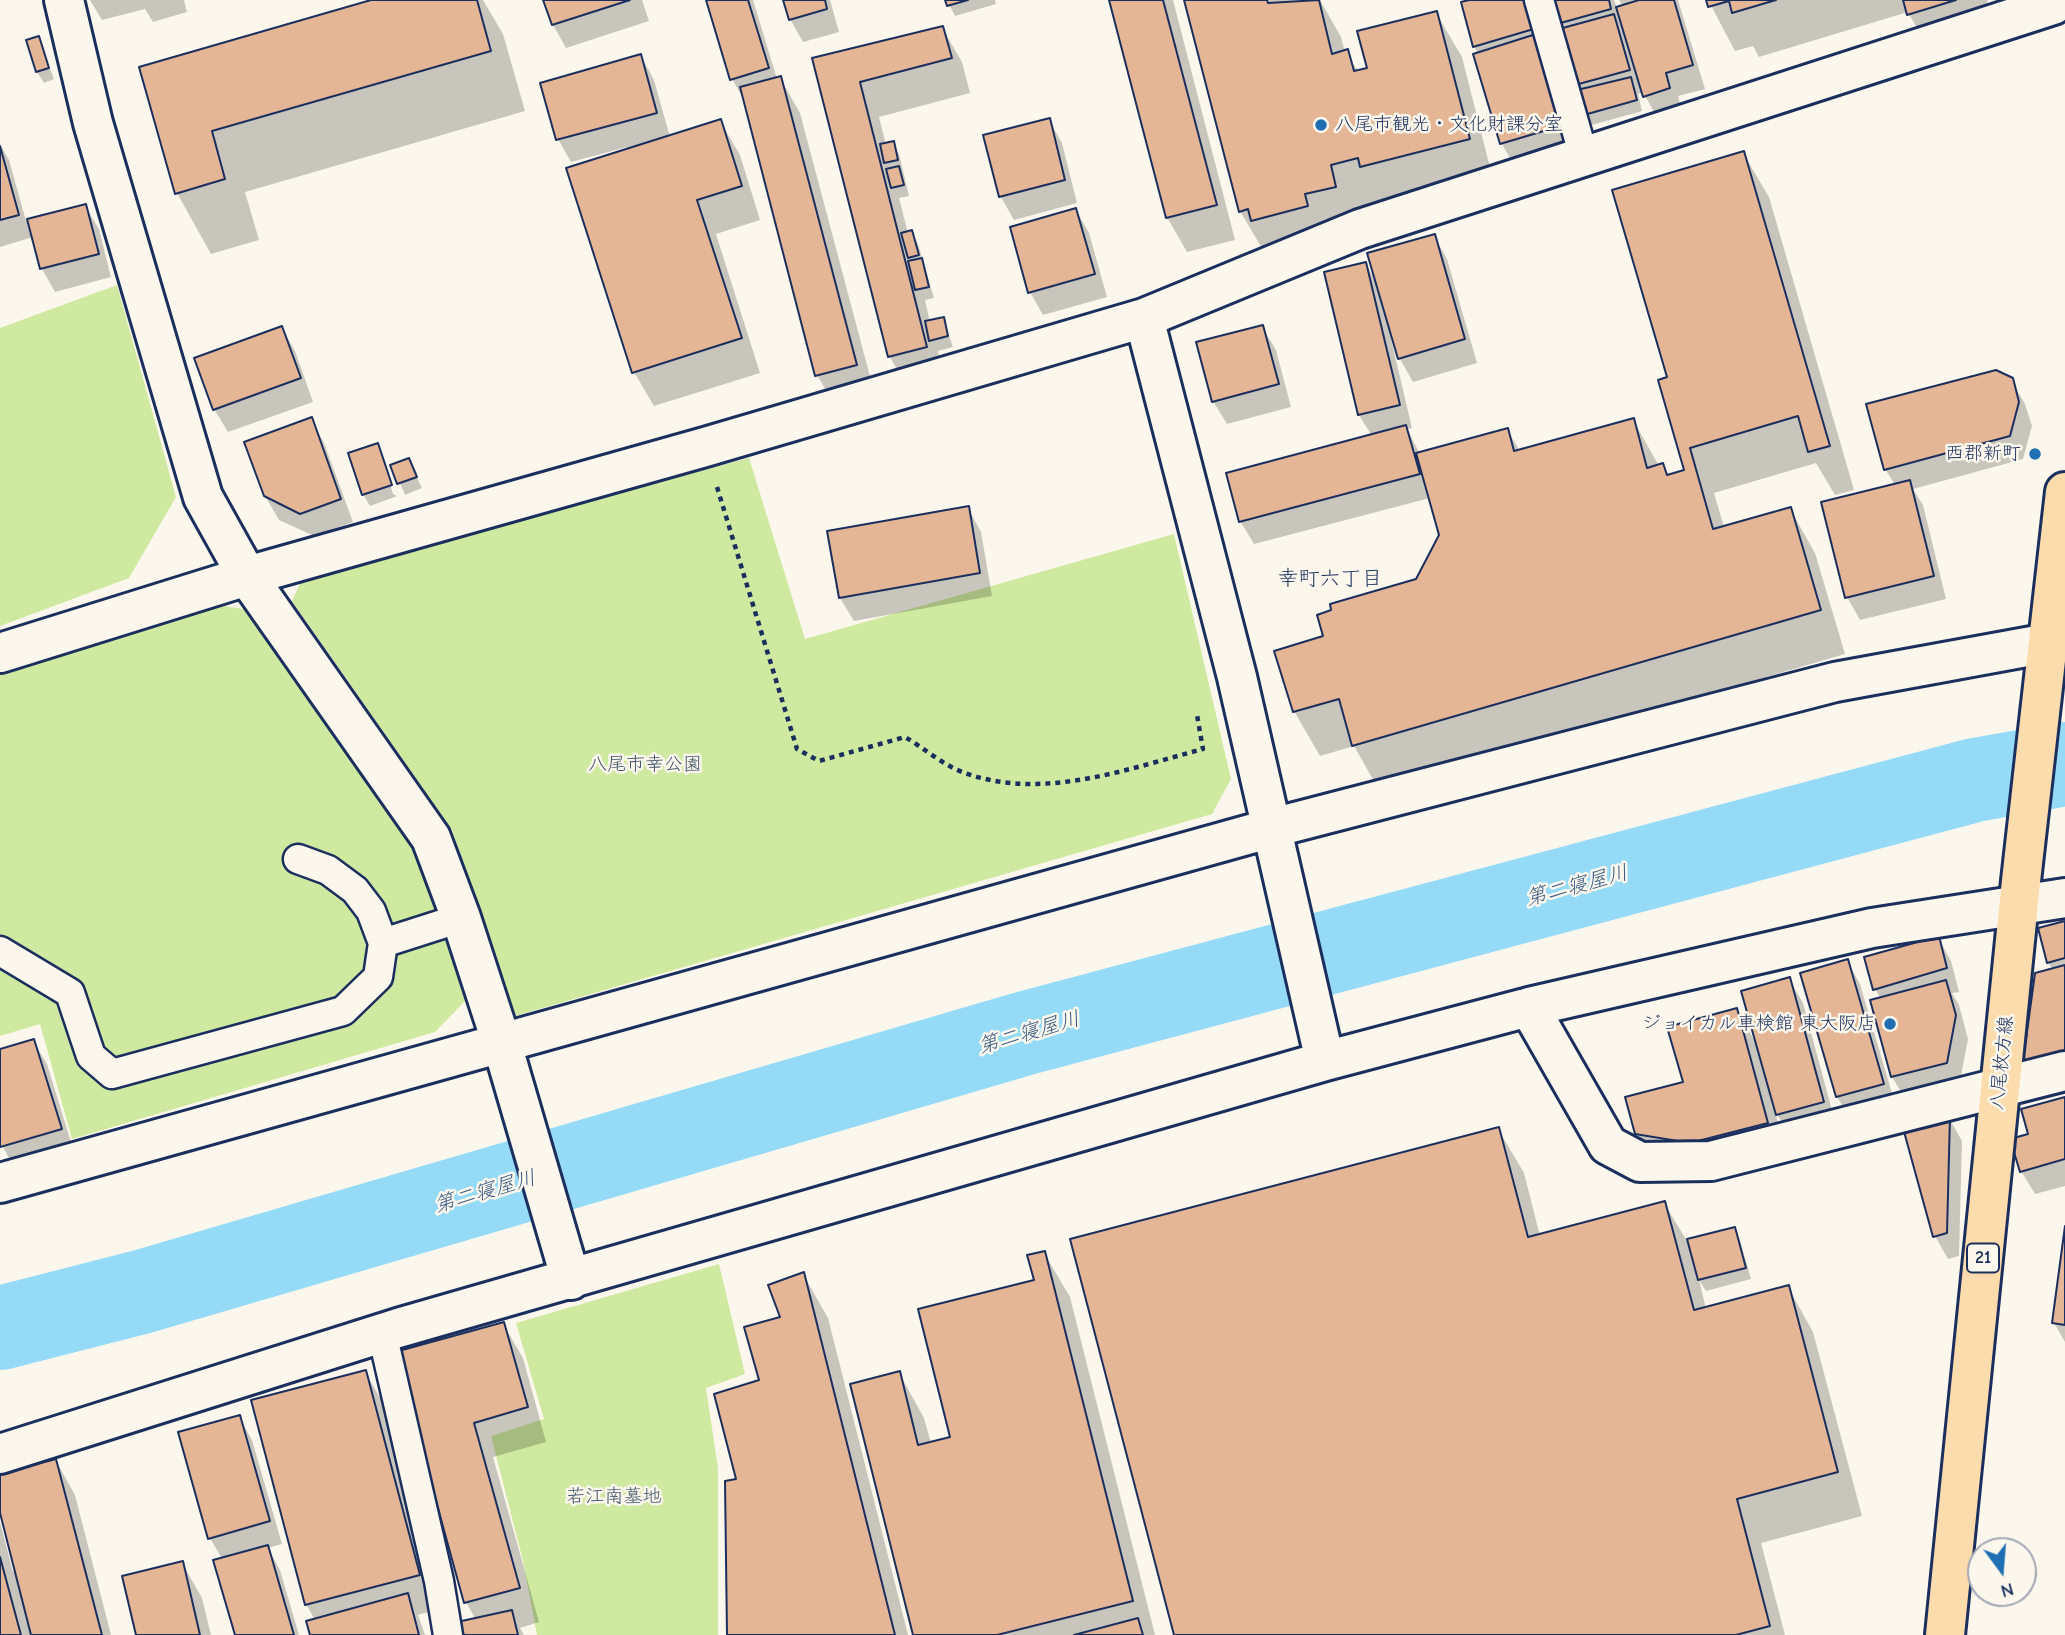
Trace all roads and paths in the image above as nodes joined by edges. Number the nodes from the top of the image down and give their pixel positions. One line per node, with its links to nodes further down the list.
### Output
1 (64, 0): 8 (street)
2 (1539, 0): 4 (lane)
3 (2056, 9): 4 (street)
4 (1584, 157): 5 (street)
5 (1144, 317): 6 (street); 12 (street)
6 (705, 447): 8 (street); 11 (path)
7 (2065, 492): 10 (main road, 八尾枚方線 / 21)
8 (247, 576): 9 (street); 16 (street)
9 (0, 653)
10 (2052, 654): 12 (street); 14 (main road, 八尾枚方線 / 21)
11 (1197, 712)
12 (1272, 828): 20 (street); 21 (street)
13 (298, 859): 17 (lane)
14 (2020, 894): 15 (street); 19 (street); 23 (main road, 八尾枚方線 / 21)
15 (2065, 898)
16 (461, 918): 17 (lane); 20 (street)
17 (383, 943): 18 (lane)
18 (0, 951)
19 (1529, 1007): 21 (street); 23 (street)
20 (502, 1044): 24 (street); 25 (street)
21 (1325, 1061): 25 (street)
22 (2065, 1071): 23 (street)
23 (2000, 1088): 29 (main road, 八尾枚方線 / 21)
24 (0, 1183)
25 (571, 1280): 26 (street)
26 (382, 1333): 27 (street); 28 (lane)
27 (0, 1454)
28 (448, 1635)
29 (1945, 1635)

